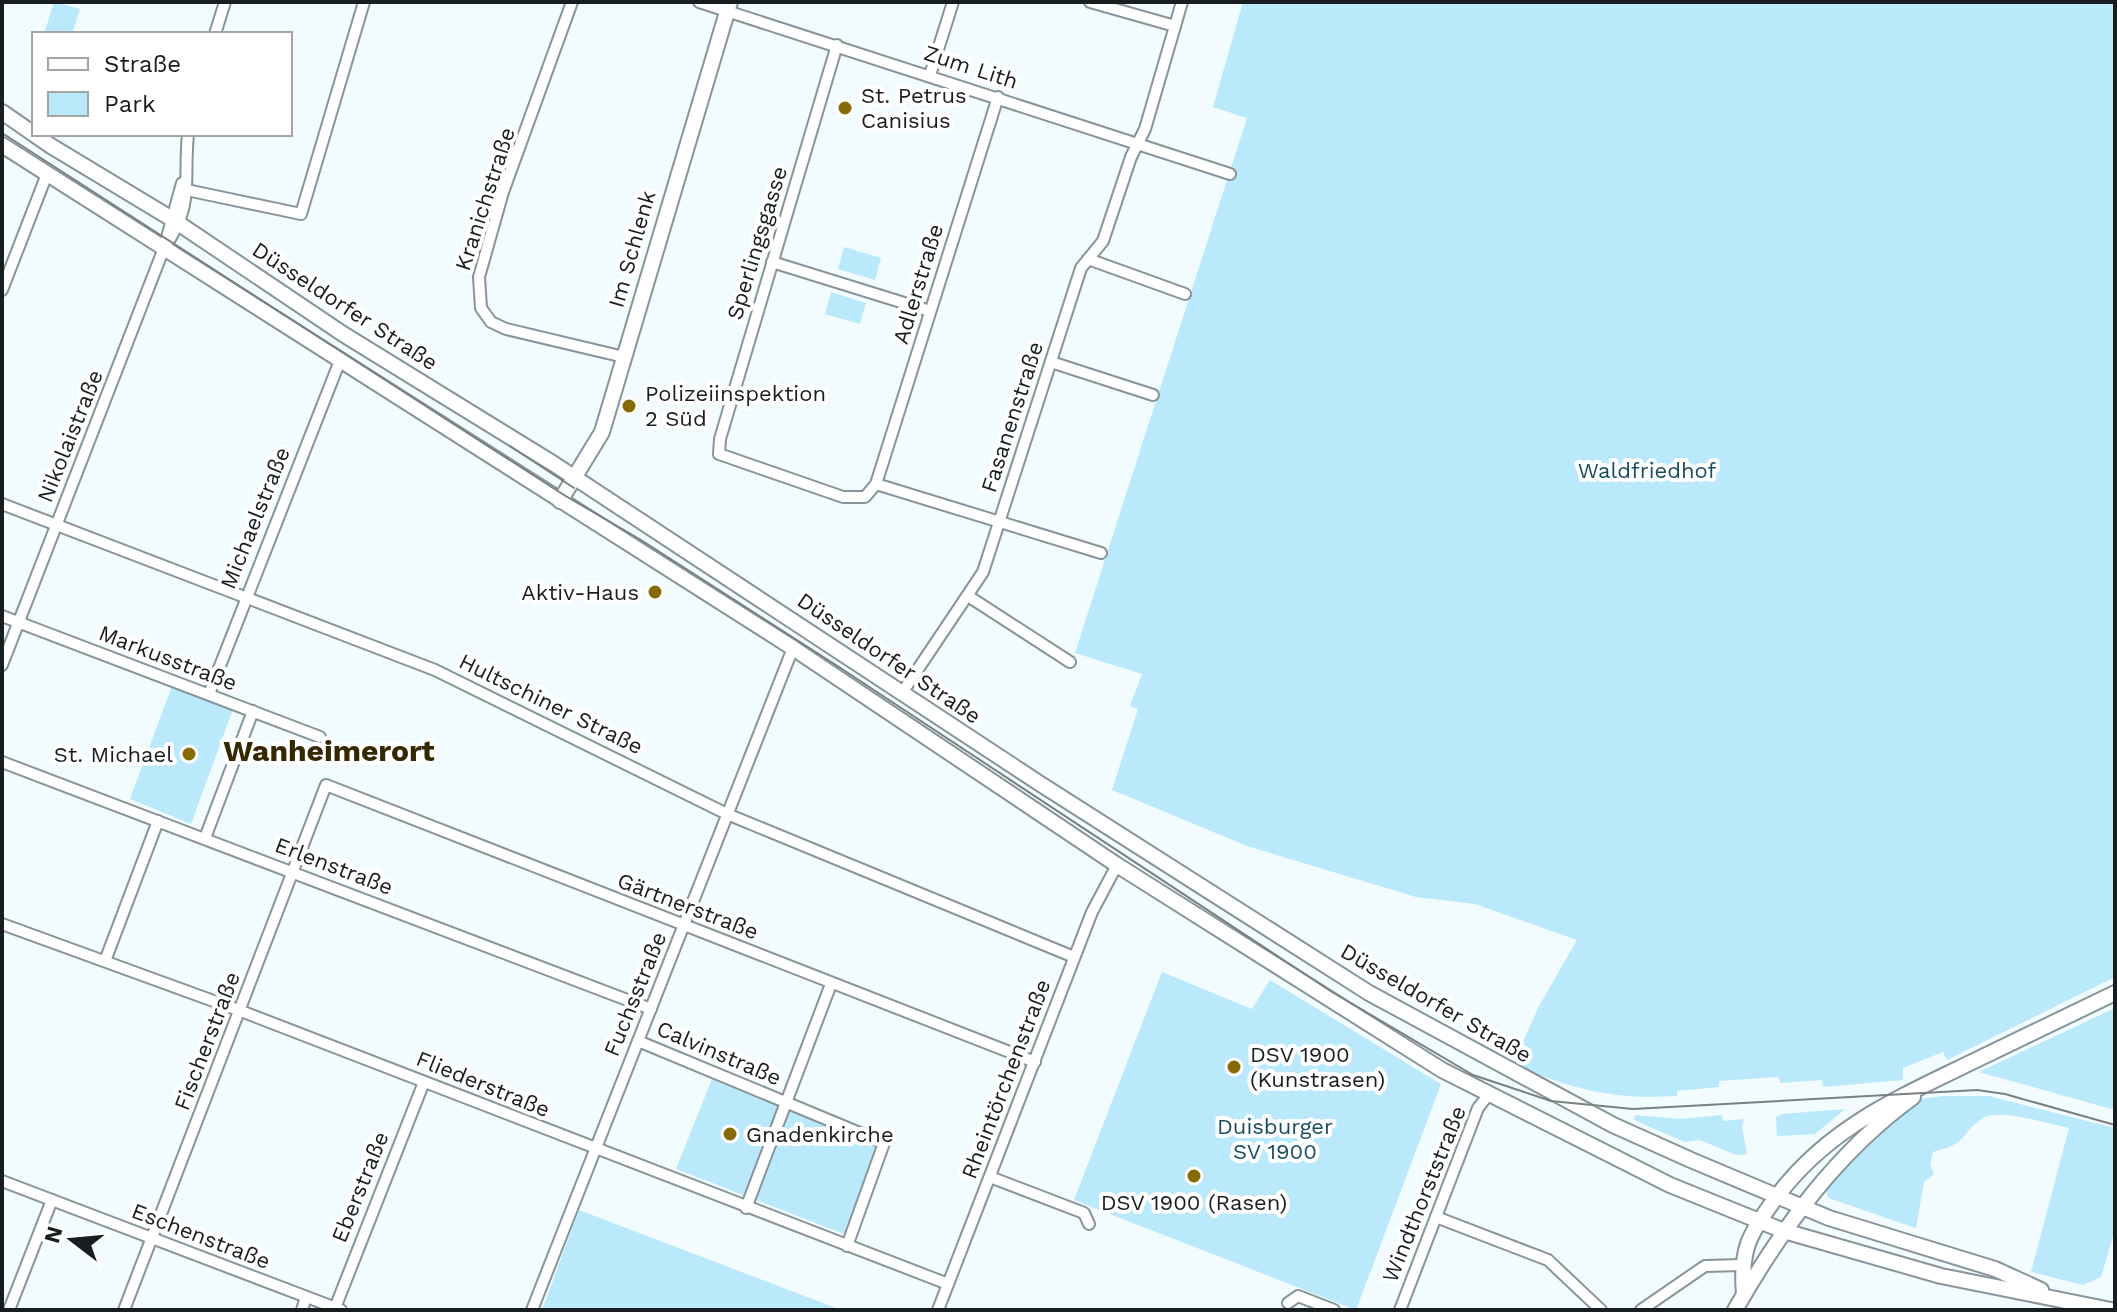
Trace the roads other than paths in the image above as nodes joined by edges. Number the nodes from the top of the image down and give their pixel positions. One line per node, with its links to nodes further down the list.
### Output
1 (225, 2): 10 (street)
2 (364, 2): 22 (street)
3 (572, 2): 31 (street, Kranichstraße)
4 (699, 2): 8 (street, Zum Lith)
5 (953, 2): 12 (street)
6 (1090, 2): 9 (street)
7 (1182, 2): 9 (street, Fasanenstraße)
8 (728, 6): 11 (street, Zum Lith); 31 (main road, Im Schlenk)
9 (1175, 26): 18 (street, Fasanenstraße)
10 (216, 32)
11 (837, 45): 12 (street, Zum Lith); 27 (street, Sperlingsgasse)
12 (930, 75): 13 (street, Zum Lith)
13 (998, 97): 18 (street, Zum Lith); 30 (street, Adlerstraße)
14 (2, 112): 15 (main road, Düsseldorfer Straße)
15 (32, 133)
16 (37, 136): 23 (main road, Düsseldorfer Straße)
17 (188, 136): 22 (street)
18 (1138, 144): 21 (street, Zum Lith); 25 (street, Fasanenstraße)
19 (2, 145): 20 (main road, Düsseldorfer Straße)
20 (47, 174): 24 (main road, Düsseldorfer Straße); 26 (street)
21 (1230, 174)
22 (184, 190): 23 (street)
23 (176, 222): 24 (street, Nikolaistraße); 35 (main road, Düsseldorfer Straße)
24 (164, 248): 32 (main road, Düsseldorfer Straße); 40 (street, Nikolaistraße)
25 (1088, 259): 29 (street); 33 (street, Fasanenstraße)
26 (7, 261): 28 (street)
27 (772, 262): 30 (street); 36 (street, Sperlingsgasse)
28 (2, 290)
29 (1185, 294)
30 (930, 311): 36 (street, Adlerstraße)
31 (624, 357): 35 (main road, Im Schlenk)
32 (341, 358): 37 (main road, Düsseldorfer Straße); 42 (street, Michaelstraße)
33 (1051, 362): 34 (street); 39 (street, Fasanenstraße)
34 (1153, 395)
35 (575, 478): 37 (main road, Im Schlenk); 49 (main road, Düsseldorfer Straße)
36 (876, 484): 39 (street)
37 (560, 501): 46 (main road, Düsseldorfer Straße)
38 (2, 504): 40 (street, Hultschiner Straße)
39 (1000, 522): 41 (street); 43 (street, Fasanenstraße)
40 (56, 524): 42 (street, Hultschiner Straße); 45 (street, Nikolaistraße)
41 (1101, 553)
42 (245, 596): 50 (street, Michaelstraße); 55 (street, Hultschiner Straße)
43 (968, 596): 47 (street); 49 (street, Fasanenstraße)
44 (2, 616): 45 (street, Markusstraße)
45 (18, 622): 48 (street, Nikolaistraße); 50 (street, Markusstraße)
46 (793, 648): 55 (street, Fuchsstraße); 58 (main road, Düsseldorfer Straße)
47 (1070, 662)
48 (2, 665)
49 (902, 693): 77 (main road, Düsseldorfer Straße)
50 (209, 694): 51 (street, Markusstraße)
51 (253, 711): 52 (street, Markusstraße); 57 (street)
52 (320, 737)
53 (2, 762): 56 (street, Erlenstraße)
54 (326, 785): 59 (street, Fischerstraße); 61 (street, Gärtnerstraße)
55 (727, 814): 61 (street, Fuchsstraße); 62 (street, Hultschiner Straße)
56 (158, 821): 57 (street, Erlenstraße); 63 (street)
57 (205, 838): 59 (street, Erlenstraße)
58 (1117, 865): 62 (street, Rheintörchenstraße); 72 (main road, Düsseldorfer Straße)
59 (293, 871): 66 (street, Erlenstraße); 67 (street, Fischerstraße)
60 (2, 924): 63 (street, Fliederstraße)
61 (684, 926): 64 (street, Gärtnerstraße); 66 (street, Fuchsstraße)
62 (1074, 957): 69 (street, Rheintörchenstraße)
63 (105, 961): 67 (street, Fliederstraße)
64 (831, 984): 69 (street, Gärtnerstraße); 73 (street)
65 (2115, 993): 70 (main road)
66 (651, 1009): 68 (street, Fuchsstraße)
67 (241, 1011): 71 (street, Fliederstraße); 85 (street, Fischerstraße)
68 (638, 1041): 73 (street, Calvinstraße); 74 (street, Fuchsstraße)
69 (1035, 1062): 75 (street, Rheintörchenstraße)
70 (1941, 1077): 77 (main road); 79 (main road)
71 (424, 1082): 74 (street, Fliederstraße); 94 (street, Eberstraße)
72 (1489, 1094): 81 (street, Windthorststraße); 82 (main road, Düsseldorfer Straße)
73 (786, 1103): 80 (street); 86 (street, Calvinstraße)
74 (595, 1151): 80 (street, Fliederstraße); 98 (street, Fuchsstraße)
75 (990, 1177): 83 (street); 89 (street, Rheintörchenstraße)
76 (2, 1181): 78 (street, Eschenstraße)
77 (1777, 1197): 79 (main road, Düsseldorfer Straße); 82 (main road)
78 (52, 1200): 85 (street, Eschenstraße); 95 (street)
79 (1802, 1207): 84 (main road); 92 (main road, Düsseldorfer Straße)
80 (746, 1208): 86 (street, Fliederstraße)
81 (1436, 1217): 101 (street, Windthorststraße); 102 (street)
82 (1759, 1221): 84 (main road, Düsseldorfer Straße); 87 (main road)
83 (1089, 1224)
84 (1784, 1231): 88 (main road); 92 (main road, Düsseldorfer Straße)
85 (152, 1239): 91 (street, Eschenstraße); 96 (street, Fischerstraße)
86 (847, 1246): 89 (street, Fliederstraße)
87 (1742, 1265): 88 (main road); 90 (main road); 103 (street)
88 (1760, 1270): 90 (main road)
89 (948, 1284): 99 (street, Rheintörchenstraße)
90 (1744, 1294): 104 (main road)
91 (306, 1297): 94 (street, Eschenstraße); 97 (street)
92 (2055, 1297): 105 (main road)
93 (1288, 1303): 100 (street)
94 (338, 1309)
95 (9, 1310)
96 (124, 1310)
97 (302, 1310)
98 (532, 1310)
99 (938, 1310)
100 (1334, 1310)
101 (1400, 1310)
102 (1601, 1310)
103 (1641, 1310)
104 (1735, 1310)
105 (2111, 1310)

